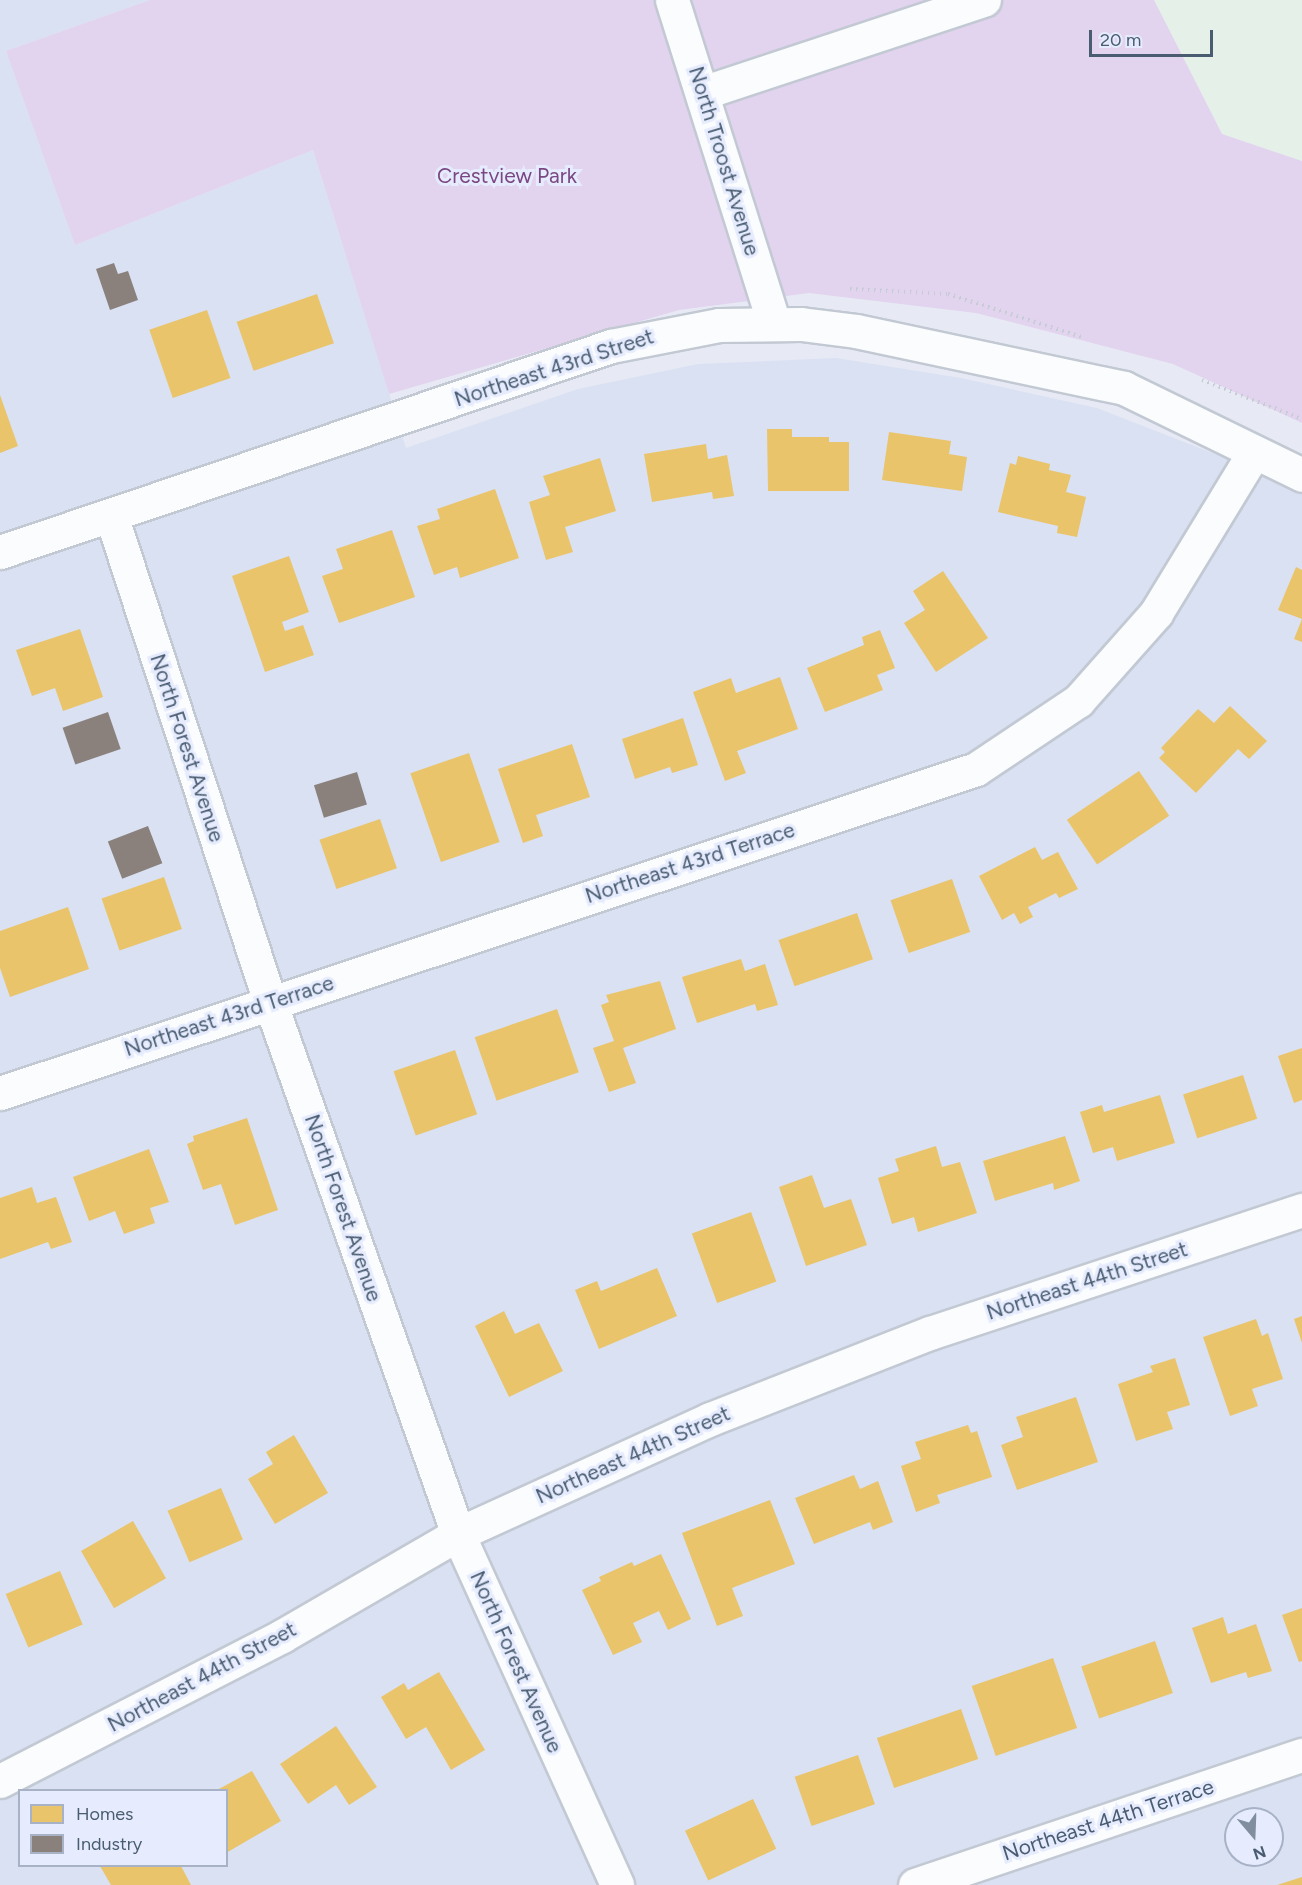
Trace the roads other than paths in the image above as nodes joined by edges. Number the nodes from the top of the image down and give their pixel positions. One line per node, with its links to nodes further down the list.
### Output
1 (672, 0): 3 (street, North Troost Avenue)
2 (984, 0): 3 (street)
3 (702, 93): 4 (street, North Troost Avenue)
4 (774, 323): 5 (street, Northeast 43rd Street); 7 (street, Northeast 43rd Street)
5 (1253, 454): 6 (street, Northeast 43rd Street); 9 (street, Northeast 43rd Terrace)
6 (1302, 475)
7 (111, 515): 8 (street, Northeast 43rd Street); 9 (street, North Forest Avenue)
8 (0, 552)
9 (270, 1002): 10 (street, Northeast 43rd Terrace); 12 (street, North Forest Avenue)
10 (0, 1093)
11 (1302, 1210): 12 (street, Northeast 44th Street)
12 (459, 1534): 14 (street, Northeast 44th Street); 15 (street, North Forest Avenue)
13 (1302, 1755): 16 (street, Northeast 44th Terrace)
14 (0, 1781)
15 (617, 1885)
16 (915, 1885)

